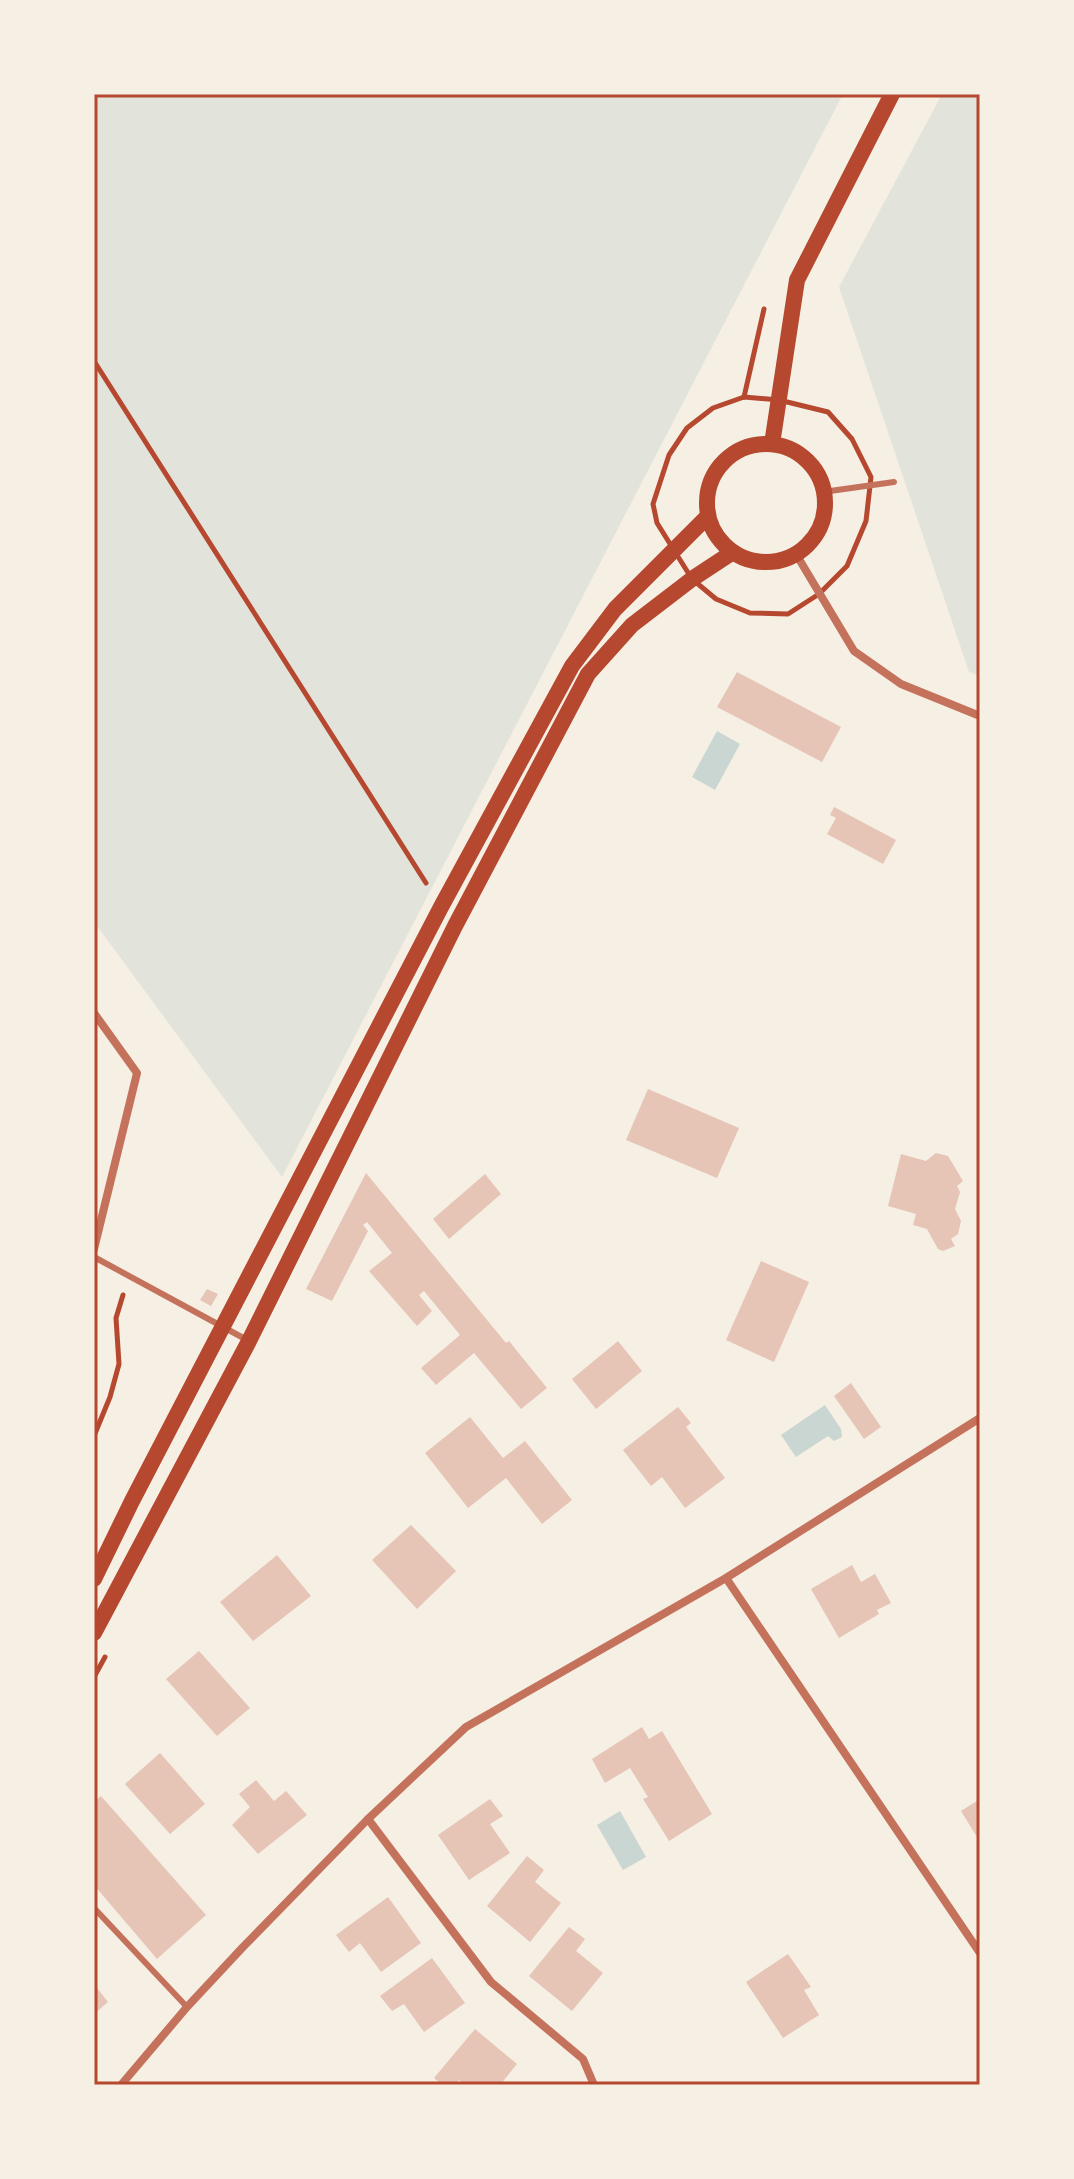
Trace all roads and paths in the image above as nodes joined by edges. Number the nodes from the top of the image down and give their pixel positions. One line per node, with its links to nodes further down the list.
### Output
1 (892, 94): 3 (main road)
2 (94, 361): 15 (path)
3 (779, 400): 4 (main road); 6 (path); 9 (path)
4 (772, 444): 7 (main road); 8 (main road)
5 (894, 482): 6 (lane)
6 (870, 485): 7 (lane); 13 (path)
7 (823, 492): 11 (main road)
8 (708, 516): 9 (main road); 10 (main road)
9 (672, 550): 12 (path); 15 (main road)
10 (733, 552): 11 (main road); 12 (main road)
11 (796, 554): 13 (street)
12 (692, 579): 13 (path); 21 (main road)
13 (819, 594): 14 (street)
14 (980, 716)
15 (441, 907): 20 (main road)
16 (94, 1013): 17 (street)
17 (94, 1249)
18 (94, 1257): 19 (lane)
19 (128, 1275): 20 (lane); 23 (path)
20 (224, 1327): 21 (lane); 25 (main road)
21 (249, 1341): 26 (main road)
22 (980, 1418): 24 (street)
23 (94, 1436)
24 (726, 1578): 27 (street); 29 (street)
25 (94, 1579)
26 (94, 1633)
27 (368, 1819): 30 (street); 32 (street)
28 (94, 1908): 30 (lane)
29 (980, 1953)
30 (187, 2007): 31 (street)
31 (121, 2085)
32 (594, 2085)

